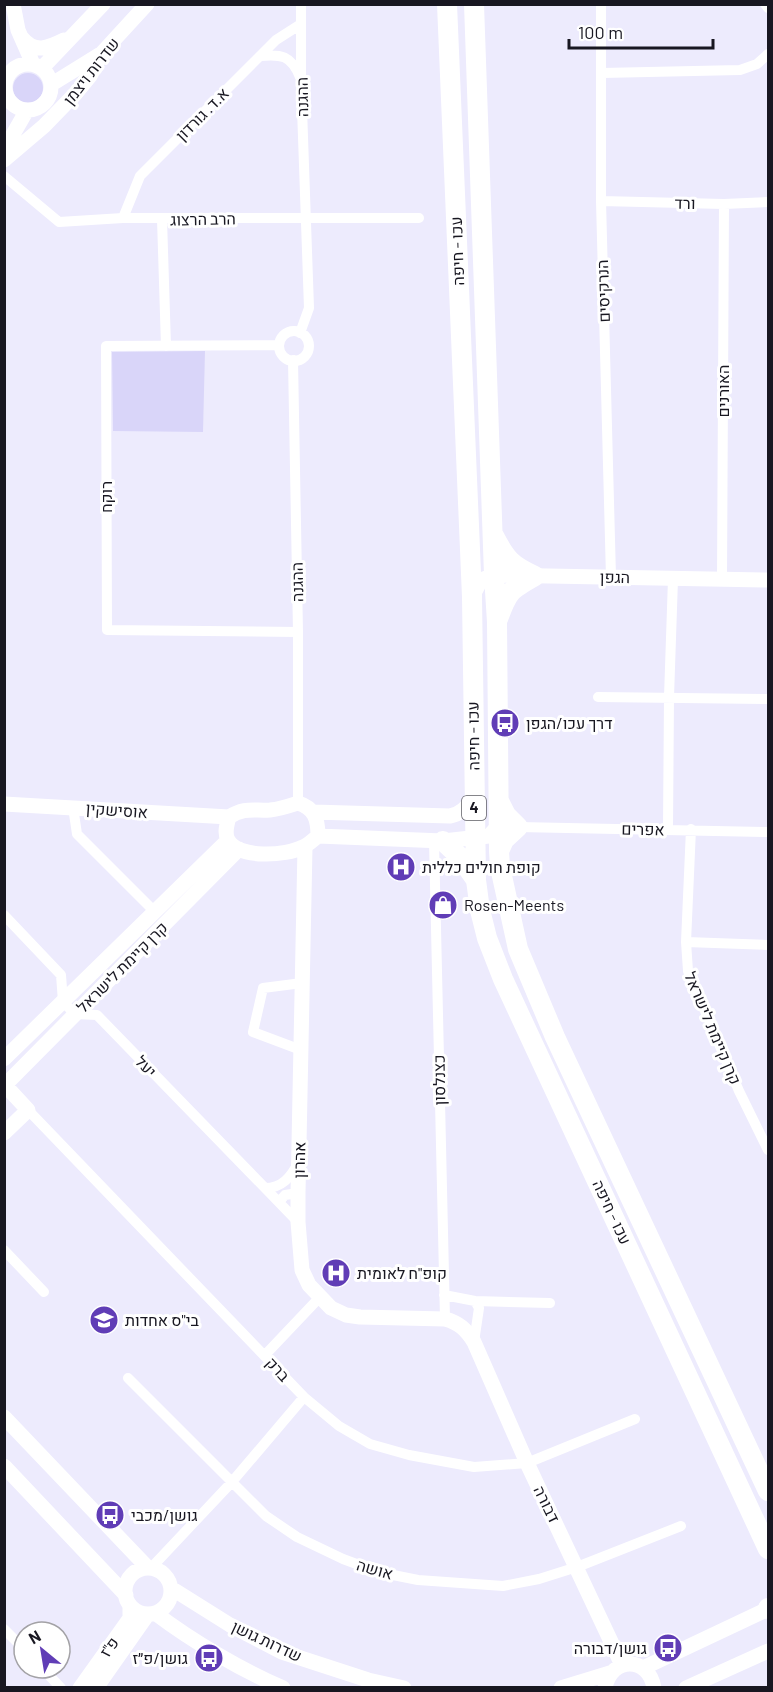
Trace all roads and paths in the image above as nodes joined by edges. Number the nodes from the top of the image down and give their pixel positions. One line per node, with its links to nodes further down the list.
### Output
1 (13, 4): 12 (street)
2 (103, 4): 11 (street, שדרות ויצמן)
3 (147, 4): 13 (street, שדרות ויצמן)
4 (301, 4): 10 (street, ההגנה)
5 (447, 4): 44 (highway, עכו - חיפה / 4)
6 (474, 4): 37 (highway, עכו - חיפה / 4)
7 (601, 4): 18 (street, הנרקיסים)
8 (765, 4): 9 (street)
9 (768, 8)
10 (301, 24): 15 (street, א.ד. גורדון); 19 (street, ההגנה)
11 (74, 34): 12 (street); 16 (street, שדרות ויצמן)
12 (20, 35): 16 (street)
13 (102, 52): 20 (street); 24 (street, שדרות ויצמן)
14 (768, 54): 18 (street)
15 (260, 56): 19 (street); 30 (street, א.ד. גורדון)
16 (38, 66): 17 (street); 20 (street)
17 (6, 73): 21 (street)
18 (602, 73): 26 (street, הנרקיסים)
19 (301, 80): 29 (street, ההגנה)
20 (52, 84): 22 (street)
21 (7, 104): 22 (street)
22 (27, 110): 23 (street)
23 (4, 150)
24 (4, 160)
25 (4, 176): 30 (street, הרב הרצוג)
26 (601, 201): 28 (street, ורד); 40 (street, הנרקיסים)
27 (768, 202): 28 (street, ורד)
28 (724, 204): 42 (street, האורנים)
29 (305, 217): 31 (street, הרב הרצוג); 32 (street, הרב הרצוג); 33 (street, ההגנה)
30 (123, 218): 32 (street, הרב הרצוג)
31 (419, 218)
32 (162, 219): 35 (street)
33 (300, 333): 34 (street); 36 (street)
34 (279, 345): 35 (street, רוקח); 36 (street)
35 (166, 346): 46 (street, רוקח)
36 (293, 360): 46 (street, ההגנה)
37 (492, 532): 38 (highway, עכו - חיפה / 4); 39 (highway)
38 (494, 575): 39 (street, הגפן); 44 (street); 45 (highway, עכו - חיפה / 4)
39 (535, 576): 40 (street, הגפן); 45 (highway)
40 (611, 577): 41 (street, הגפן)
41 (674, 579): 42 (street, הגפן); 48 (street)
42 (722, 579): 43 (street, הגפן)
43 (768, 580)
44 (472, 597): 50 (highway, עכו - חיפה / 4)
45 (497, 622): 56 (highway, עכו - חיפה / 4)
46 (298, 632): 51 (street, ההגנה)
47 (598, 697): 48 (street)
48 (669, 697): 49 (street); 57 (street)
49 (768, 699)
50 (474, 797): 54 (street); 61 (highway, עכו - חיפה / 4)
51 (298, 803): 54 (street); 55 (street, אוסישקין)
52 (4, 804): 53 (street, אוסישקין)
53 (73, 807): 55 (street, אוסישקין); 66 (street)
54 (313, 812): 60 (street)
55 (229, 817): 63 (street)
56 (508, 826): 57 (street, אפרים); 61 (street); 100 (highway, עכו - חיפה / 4)
57 (668, 829): 58 (street, אפרים)
58 (691, 829): 59 (street, אפרים); 68 (street, קרן קיימת לישראל)
59 (768, 832)
60 (318, 836): 62 (street); 64 (street)
61 (474, 838): 62 (street); 65 (highway, עכו - חיפה / 4)
62 (438, 841): 65 (highway); 86 (street, כצנלסון)
63 (234, 844): 64 (street); 66 (street, קרן קיימת לישראל); 72 (street, קרן קיימת לישראל)
64 (305, 847): 70 (street, אהרון)
65 (476, 880): 102 (highway, עכו - חיפה / 4)
66 (154, 912): 71 (street, קרן קיימת לישראל)
67 (4, 915): 71 (street)
68 (686, 942): 69 (street); 78 (street, קרן קיימת לישראל)
69 (768, 945)
70 (302, 983): 73 (street, אהרון); 73 (street)
71 (63, 1002): 72 (street); 74 (street, קרן קיימת לישראל)
72 (75, 1014): 75 (street, קרן קיימת לישראל); 80 (street, יעל)
73 (301, 1050): 79 (street, אהרון)
74 (4, 1059)
75 (5, 1084): 76 (street, ברק)
76 (28, 1110): 77 (street); 92 (street, ברק)
77 (4, 1133)
78 (768, 1149)
79 (298, 1161): 80 (street); 81 (street, אהרון)
80 (265, 1188): 82 (street, יעל)
81 (298, 1193): 82 (street); 83 (street, אהרון)
82 (279, 1202): 83 (street, יעל)
83 (298, 1222): 87 (street, אהרון)
84 (4, 1250): 85 (street)
85 (44, 1292)
86 (444, 1295): 88 (street); 90 (street, כצנלסון)
87 (320, 1297): 90 (street, אהרון); 92 (street)
88 (475, 1301): 89 (street); 91 (street)
89 (550, 1303)
90 (445, 1319): 91 (street)
91 (474, 1342): 97 (street, דבורה)
92 (265, 1355): 94 (street, ברק)
93 (128, 1378): 99 (street, אושה)
94 (304, 1397): 97 (street, ברק); 99 (street)
95 (5, 1418): 104 (street)
96 (635, 1419): 97 (street, ברק)
97 (527, 1463): 103 (street, דבורה)
98 (4, 1466): 106 (street)
99 (231, 1483): 103 (street, אושה); 104 (street)
100 (768, 1491)
101 (681, 1526): 103 (street, אושה)
102 (768, 1550)
103 (577, 1567): 111 (street, דבורה)
104 (149, 1568): 105 (street); 106 (street)
105 (171, 1588): 108 (street); 115 (street, שדרות גושן)
106 (128, 1600): 108 (street); 112 (street, פ"ז)
107 (768, 1609): 110 (street)
108 (152, 1614): 113 (street, פ"ז); 114 (street, שדרות גושן)
109 (768, 1651): 119 (street)
110 (643, 1668): 111 (street); 118 (street)
111 (616, 1669): 116 (street); 117 (street)
112 (80, 1688)
113 (96, 1688)
114 (283, 1688)
115 (404, 1688)
116 (561, 1688)
117 (605, 1688)
118 (654, 1688)
119 (686, 1688)

